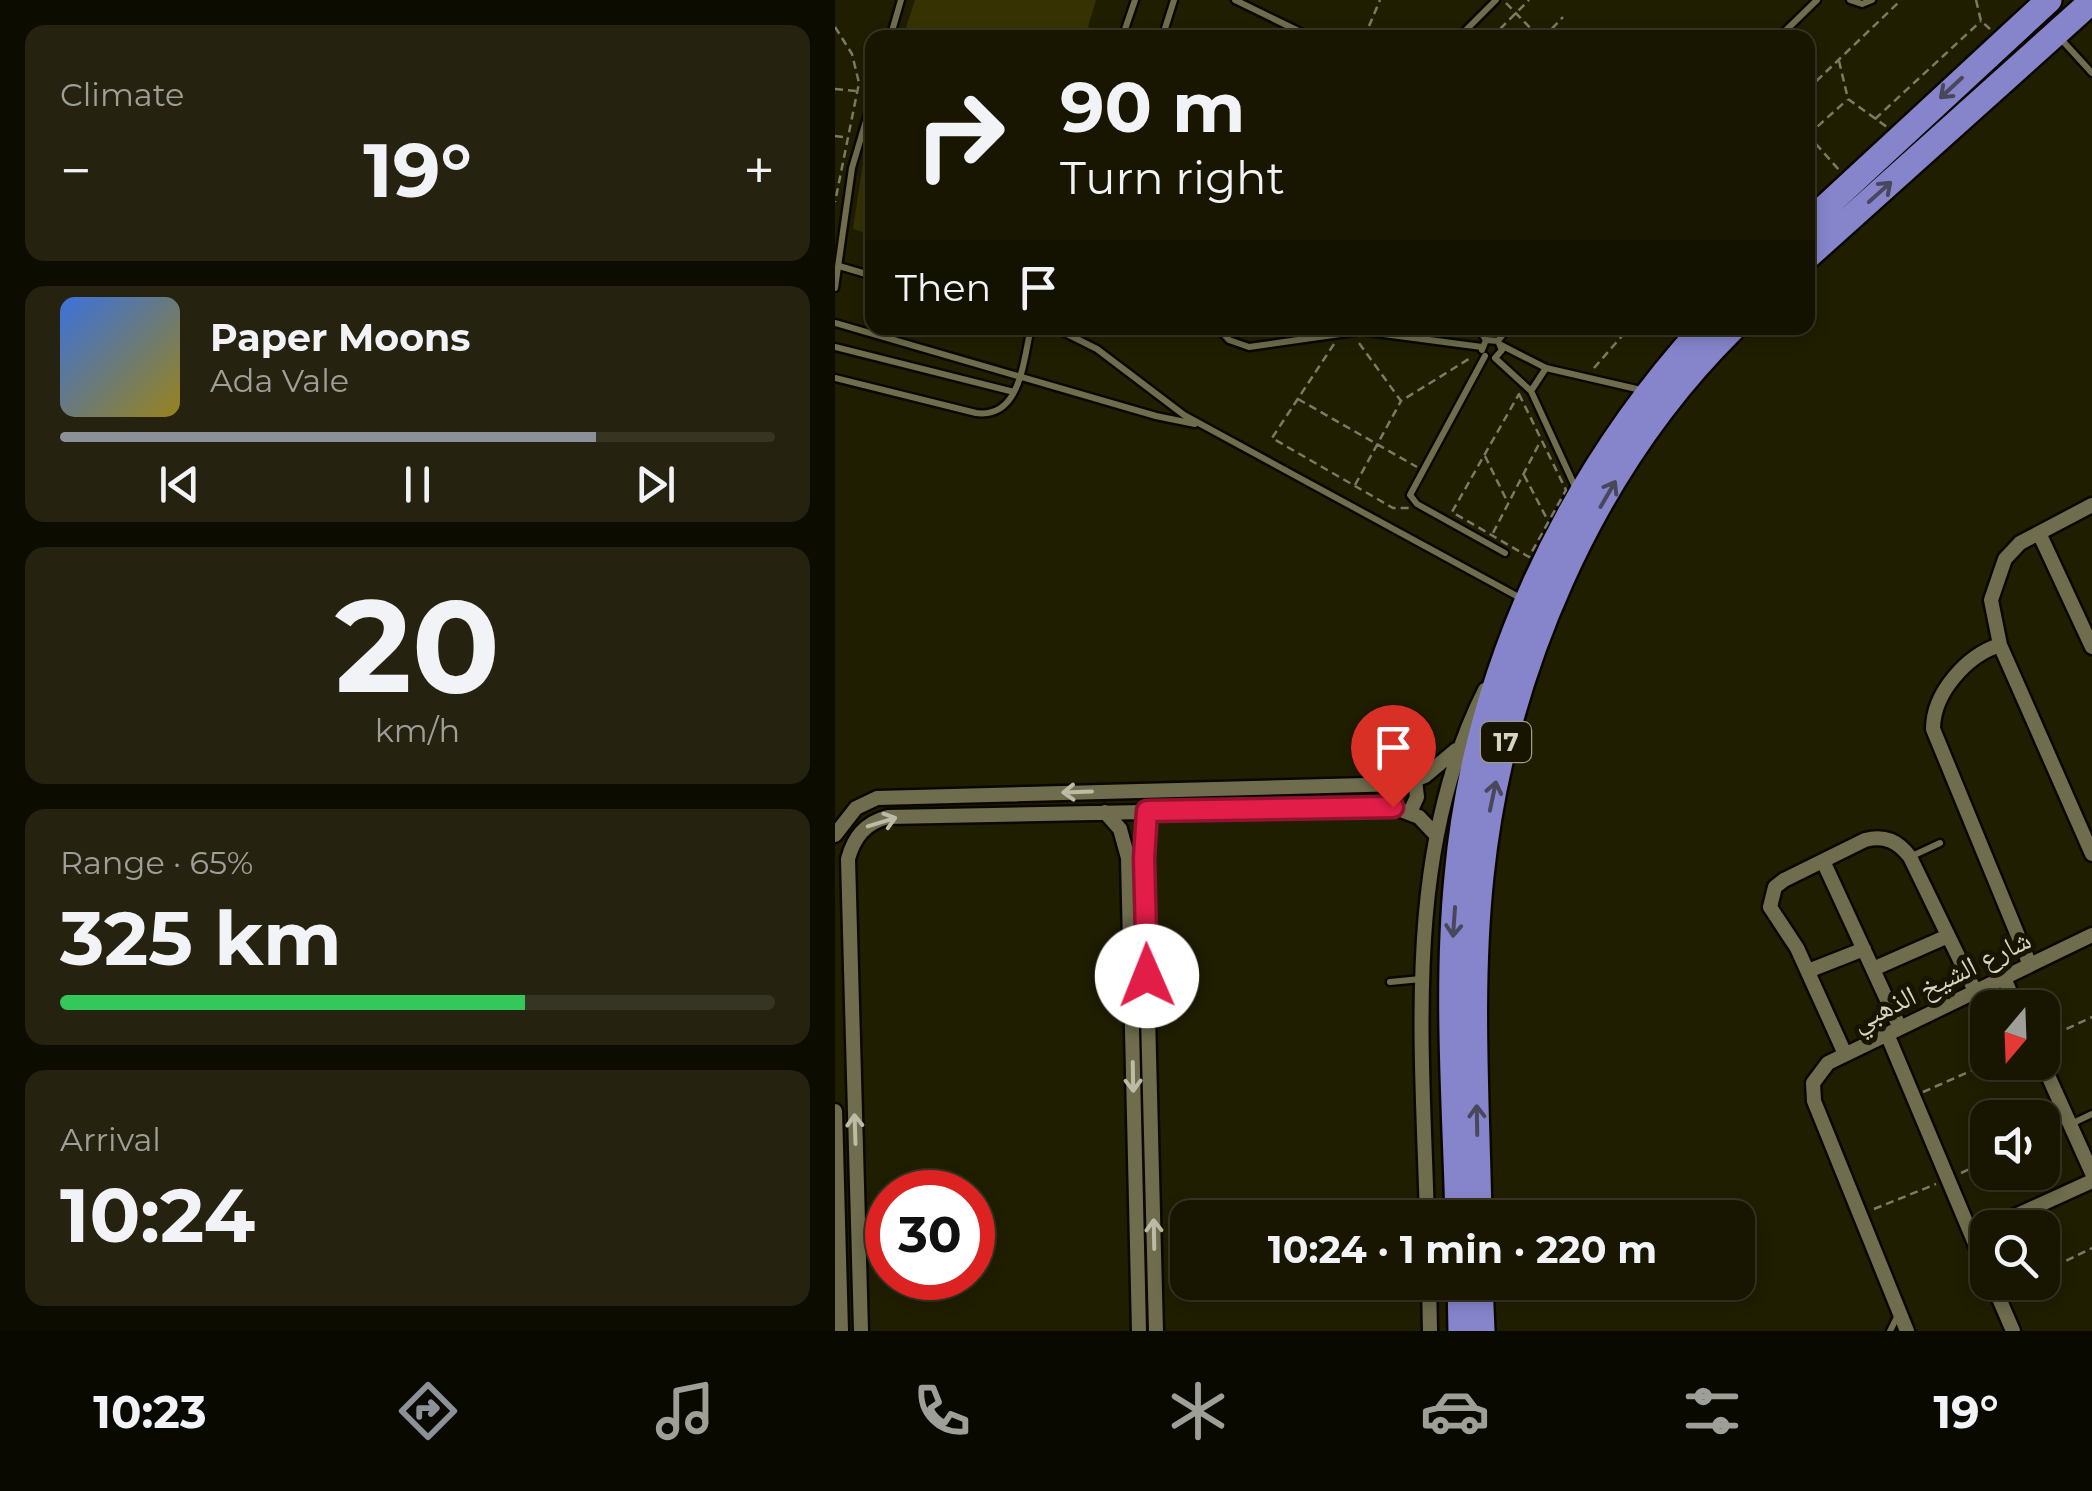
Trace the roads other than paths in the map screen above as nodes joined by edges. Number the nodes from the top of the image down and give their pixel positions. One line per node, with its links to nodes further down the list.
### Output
1 (901, 0): 11 (lane)
2 (1135, 0): 12 (lane)
3 (1174, 0): 13 (lane)
4 (1235, 0): 14 (lane)
5 (1499, 0): 15 (lane)
6 (1817, 0): 16 (lane)
7 (1850, 0): 8 (lane)
8 (1872, 0)
9 (2092, 1): 17 (highway)
10 (2043, 5): 17 (highway); 18 (highway)
11 (892, 30)
12 (1125, 30)
13 (1165, 30)
14 (1297, 30)
15 (1467, 30)
16 (1786, 30)
17 (2056, 34): 19 (highway); 20 (lane)
18 (2000, 42): 19 (highway); 22 (highway, one-way to 22)
19 (2019, 67): 23 (highway, one-way to 19)
20 (2092, 73)
21 (865, 124): 24 (lane)
22 (1815, 216)
23 (1815, 250)
24 (839, 266): 25 (lane); 26 (lane)
25 (865, 274)
26 (835, 288)
27 (835, 323): 28 (lane)
28 (865, 332)
29 (877, 335): 44 (lane)
30 (1029, 335): 44 (lane)
31 (1069, 335): 49 (lane)
32 (1223, 335): 33 (lane)
33 (1335, 335)
34 (1400, 335): 41 (lane)
35 (1481, 335): 41 (lane)
36 (1505, 335): 39 (lane)
37 (1697, 335): 47 (highway, 17)
38 (1727, 335): 98 (highway, 17, one-way to 38)
39 (1500, 343): 41 (lane); 42 (lane); 43 (lane)
40 (835, 348): 48 (lane)
41 (1484, 348): 42 (lane); 53 (lane)
42 (1495, 358): 46 (lane)
43 (1546, 368): 46 (lane); 47 (lane)
44 (1019, 376): 48 (lane); 49 (lane)
45 (835, 378): 48 (lane)
46 (1531, 391): 50 (lane)
47 (1650, 391): 50 (highway, 17)
48 (1014, 392)
49 (1201, 424): 54 (lane)
50 (1579, 497): 54 (highway, 17)
51 (2092, 505): 52 (street)
52 (2039, 533): 56 (street); 57 (street)
53 (1505, 553)
54 (1527, 602): 55 (highway, 17)
55 (1513, 636): 58 (street); 97 (highway, 17, one-way to 97)
56 (2000, 645): 72 (street); 78 (street)
57 (2092, 647)
58 (1457, 750): 59 (street); 69 (street)
59 (1415, 780): 60 (street, one-way to 60); 64 (street)
60 (977, 795): 61 (street); 65 (street)
61 (949, 796): 66 (street); 67 (street)
62 (1147, 811): 63 (street); 64 (street); 68 (street)
63 (1105, 812): 65 (street); 70 (street)
64 (1410, 812): 69 (street)
65 (979, 815): 66 (street)
66 (952, 816): 107 (street, one-way to 66)
67 (835, 835)
68 (1147, 836): 70 (street); 109 (street, one-way to 68)
69 (1436, 836): 82 (street)
70 (1123, 837): 108 (street, one-way to 108)
71 (1941, 843): 73 (lane)
72 (2092, 854)
73 (1910, 857): 74 (street); 76 (street)
74 (1823, 860): 77 (street); 80 (street)
75 (2092, 935): 78 (street, شارع الشيخ الذهبي)
76 (1947, 936): 79 (street); 84 (street)
77 (1864, 949): 79 (street); 80 (street)
78 (2031, 965): 81 (street, شارع الشيخ الذهبي)
79 (1873, 970): 88 (street)
80 (1808, 971): 89 (street)
81 (2004, 978): 85 (street, شارع الشيخ الذهبي); 86 (street)
82 (1421, 979): 83 (lane); 96 (street)
83 (1390, 982)
84 (1974, 990)
85 (1977, 990)
86 (2009, 990)
87 (1970, 993): 88 (street, شارع الشيخ الذهبي)
88 (1893, 1031): 89 (street, شارع الشيخ الذهبي); 100 (street)
89 (1845, 1054): 105 (street, شارع الشيخ الذهبي)
90 (2050, 1080): 93 (street)
91 (835, 1111): 106 (street)
92 (2092, 1114): 93 (lane)
93 (2070, 1124): 94 (street)
94 (2092, 1173)
95 (2092, 1181): 99 (street)
96 (1427, 1200)
97 (1458, 1200)
98 (1479, 1200)
99 (2028, 1210)
100 (1970, 1230)
101 (1429, 1300): 110 (street)
102 (1460, 1300): 111 (highway)
103 (1480, 1300): 112 (highway)
104 (2000, 1300): 115 (street)
105 (1899, 1312): 113 (lane); 114 (street)
106 (841, 1331)
107 (861, 1331)
108 (1139, 1331)
109 (1156, 1331)
110 (1430, 1331)
111 (1461, 1331)
112 (1481, 1331)
113 (1890, 1331)
114 (1907, 1331)
115 (2013, 1331)

